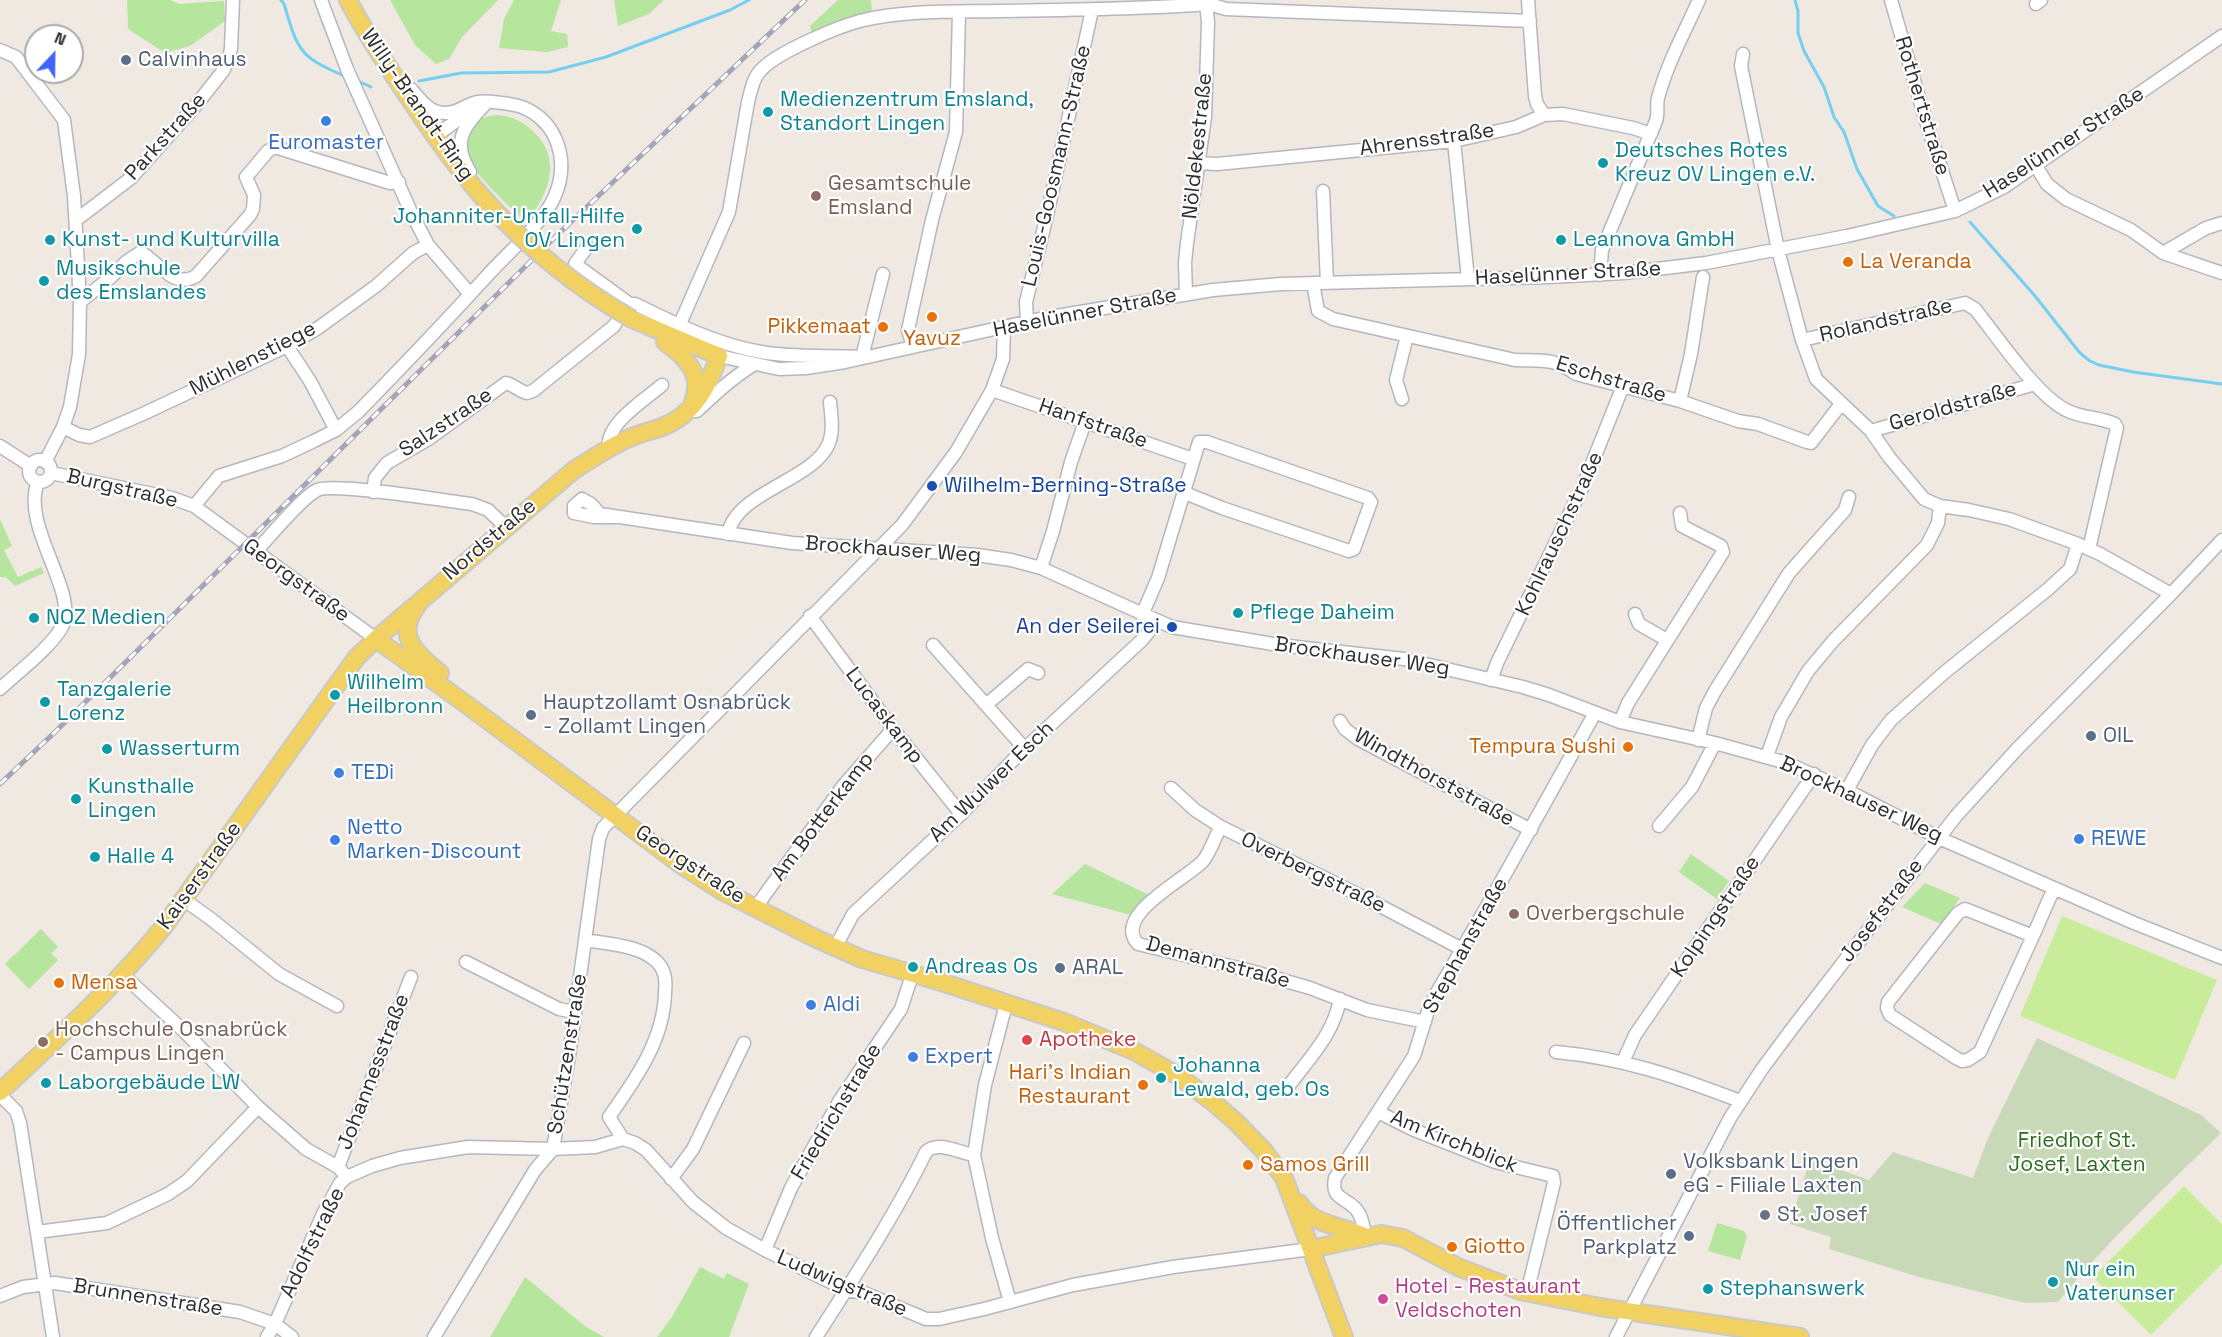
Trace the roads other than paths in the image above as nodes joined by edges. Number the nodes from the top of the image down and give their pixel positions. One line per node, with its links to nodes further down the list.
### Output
1 (233, 0): 26 (street, Parkstraße)
2 (321, 0): 22 (street, Willy-Brandt-Ring)
3 (348, 0): 14 (main road, Willy-Brandt-Ring)
4 (1528, 0): 10 (street)
5 (1699, 0): 17 (street)
6 (1891, 0): 25 (street, Rothertstraße)
7 (1207, 1): 8 (street); 10 (street); 20 (street, Nöldekestraße)
8 (1092, 10): 9 (street); 43 (street, Louis-Goosmann-Straße)
9 (959, 12): 45 (street); 49 (street)
10 (1530, 21): 16 (street)
11 (2222, 36): 21 (street, Haselünner Straße)
12 (0, 50): 26 (street)
13 (1743, 54): 30 (street)
14 (392, 74): 15 (street); 18 (main road, Willy-Brandt-Ring)
15 (486, 103): 18 (street); 23 (street); 39 (street)
16 (1544, 115): 17 (street, Ahrensstraße); 19 (street, Ahrensstraße)
17 (1651, 134): 34 (street)
18 (435, 136): 23 (main road, Willy-Brandt-Ring)
19 (1454, 141): 20 (street, Ahrensstraße); 36 (street)
20 (1199, 163): 40 (street, Nöldekestraße)
21 (2036, 166): 25 (street, Haselünner Straße); 31 (street)
22 (397, 178): 28 (street, Willy-Brandt-Ring); 41 (street)
23 (467, 178): 42 (main road, Willy-Brandt-Ring, bridge)
24 (1323, 191): 37 (street)
25 (1955, 211): 30 (street, Haselünner Straße)
26 (76, 220): 41 (street)
27 (2222, 223): 31 (street)
28 (428, 245): 39 (street, Willy-Brandt-Ring); 48 (street, Mühlenstiege)
29 (587, 248): 42 (street)
30 (1778, 250): 34 (street, Haselünner Straße); 47 (street)
31 (2163, 253): 32 (street)
32 (2222, 273)
33 (883, 274): 51 (street)
34 (1600, 275): 36 (street, Haselünner Straße)
35 (1703, 277): 58 (street)
36 (1468, 279): 37 (street, Haselünner Straße)
37 (1327, 283): 38 (street, Haselünner Straße)
38 (1313, 284): 40 (street, Haselünner Straße); 46 (street, Eschstraße)
39 (470, 294): 64 (street)
40 (1186, 294): 43 (street, Haselünner Straße)
41 (80, 302): 63 (street)
42 (626, 315): 45 (main road, Willy-Brandt-Ring); 72 (street, Salzstraße)
43 (1027, 322): 44 (street, Haselünner Straße)
44 (1004, 327): 49 (street, Haselünner Straße); 56 (street)
45 (671, 335): 50 (main road, Willy-Brandt-Ring); 51 (street, Haselünner Straße); 61 (main road)
46 (1407, 336): 55 (street, Eschstraße); 57 (street)
47 (1802, 340): 53 (street, Rolandstraße); 60 (street)
48 (287, 346): 63 (street, Mühlenstiege); 64 (street)
49 (913, 347): 51 (street, Haselünner Straße)
50 (719, 356): 52 (street, Haselünner Straße); 61 (main road, Nordstraße)
51 (862, 357): 52 (street, Haselünner Straße)
52 (753, 365): 61 (street)
53 (2035, 384): 65 (street, Geroldstraße); 82 (street, Rolandstraße)
54 (663, 385): 67 (street)
55 (1623, 386): 58 (street, Eschstraße); 96 (street, Kohlrauschstraße)
56 (992, 390): 62 (street, Hanfstraße); 83 (street)
57 (1402, 399)
58 (1680, 401): 60 (street, Eschstraße)
59 (830, 402): 80 (street)
60 (1842, 405): 65 (street)
61 (689, 411): 67 (main road, Nordstraße)
62 (1084, 422): 68 (street, Hanfstraße); 85 (street)
63 (63, 427): 70 (street)
64 (336, 430): 75 (street)
65 (1871, 431): 76 (street)
66 (0, 446): 69 (street)
67 (609, 447): 79 (main road, Nordstraße)
68 (1193, 459): 73 (street); 73 (street)
69 (31, 465): 70 (street, Burgstraße); 71 (street, Burgstraße)
70 (48, 467): 71 (street, Burgstraße); 75 (street, Burgstraße)
71 (38, 482): 97 (street)
72 (373, 492): 79 (street); 84 (street)
73 (1185, 494): 89 (street)
74 (1849, 497): 104 (street)
75 (194, 506): 84 (street, Georgstraße)
76 (1941, 506): 82 (street); 107 (street)
77 (1680, 513): 93 (street)
78 (615, 517): 78 (street, Brockhauser Weg); 80 (street, Brockhauser Weg)
79 (507, 528): 86 (main road, Nordstraße)
80 (728, 534): 83 (street, Brockhauser Weg)
81 (2222, 540): 87 (street, Josefstraße)
82 (2084, 546): 87 (street); 110 (street)
83 (880, 548): 85 (street, Brockhauser Weg); 90 (street)
84 (255, 552): 92 (street, Georgstraße)
85 (1041, 568): 89 (street, Brockhauser Weg)
86 (433, 590): 92 (main road, Nordstraße); 99 (main road)
87 (2171, 594): 116 (street, Josefstraße)
88 (1635, 614): 93 (street)
89 (1142, 615): 91 (street, Brockhauser Weg)
90 (810, 616): 103 (street, Lucaskamp); 112 (street)
91 (1157, 622): 96 (street, Brockhauser Weg); 106 (street, Am Wulwer Esch)
92 (375, 639): 99 (main road, Georgstraße); 118 (main road, Kaiserstraße)
93 (1667, 640): 102 (street)
94 (933, 645): 98 (street)
95 (1038, 673): 98 (street)
96 (1491, 680): 100 (street, Brockhauser Weg)
97 (0, 689)
98 (986, 705): 106 (street)
99 (470, 707): 112 (main road, Georgstraße)
100 (1595, 713): 102 (street, Brockhauser Weg); 115 (street, Stephanstraße)
101 (1340, 722): 115 (street, Windthorststraße)
102 (1620, 722): 104 (street, Brockhauser Weg)
103 (893, 729): 111 (street, Lucaskamp); 119 (street, Am Botterkamp)
104 (1698, 740): 105 (street, Brockhauser Weg)
105 (1715, 743): 107 (street, Brockhauser Weg); 113 (street)
106 (1025, 749): 111 (street, Am Wulwer Esch)
107 (1767, 756): 108 (street, Brockhauser Weg)
108 (1814, 774): 110 (street, Brockhauser Weg); 136 (street, Kolpingstraße)
109 (1172, 788): 114 (street, Overbergstraße)
110 (1847, 790): 116 (street, Brockhauser Weg)
111 (961, 814): 122 (street, Am Wulwer Esch)
112 (615, 815): 119 (main road, Georgstraße); 121 (street, Schützenstraße)
113 (1659, 826)
114 (1221, 827): 123 (street, Overbergstraße); 129 (street, Demannstraße)
115 (1531, 830): 123 (street, Stephanstraße)
116 (1939, 838): 117 (street, Brockhauser Weg); 139 (street, Josefstraße)
117 (2054, 888): 120 (street); 124 (street, Brockhauser Weg)
118 (183, 899): 126 (main road, Kaiserstraße); 131 (street)
119 (756, 907): 122 (main road, Georgstraße)
120 (2033, 936): 120 (street)
121 (585, 940): 132 (street, Schützenstraße); 142 (street)
122 (835, 948): 127 (main road, Georgstraße)
123 (1462, 949): 133 (street, Stephanstraße)
124 (2222, 958)
125 (466, 962): 132 (street)
126 (123, 975): 138 (main road, Kaiserstraße); 140 (street)
127 (912, 975): 130 (main road, Georgstraße); 152 (street, Friedrichstraße)
128 (411, 977): 145 (street, Johannesstraße)
129 (1340, 999): 133 (street, Demannstraße); 137 (street)
130 (1006, 1004): 144 (street); 148 (main road, Georgstraße)
131 (337, 1006)
132 (574, 1012): 143 (street, Schützenstraße)
133 (1425, 1022): 141 (street, Stephanstraße)
134 (744, 1043): 147 (street)
135 (1556, 1052): 136 (street)
136 (1623, 1062): 139 (street)
137 (1285, 1091)
138 (0, 1093): 149 (street)
139 (1740, 1101): 158 (street, Josefstraße)
140 (258, 1107): 145 (street); 149 (street)
141 (1378, 1112): 150 (street, Stephanstraße); 155 (street, Am Kirchblick)
142 (623, 1139): 143 (street); 147 (street, Ludwigstraße)
143 (553, 1149): 146 (street, Adolfstraße); 163 (street, Schützenstraße)
144 (974, 1155): 154 (street); 157 (street)
145 (338, 1167): 146 (street)
146 (346, 1177): 159 (street, Adolfstraße)
147 (671, 1179): 152 (street, Ludwigstraße)
148 (1291, 1192): 150 (main road); 151 (main road)
149 (37, 1232): 153 (street)
150 (1365, 1237): 151 (main road); 155 (main road)
151 (1311, 1249): 157 (street, Ludwigstraße); 165 (main road)
152 (765, 1250): 154 (street, Ludwigstraße)
153 (44, 1283): 156 (street, Brunnenstraße); 159 (street, Brunnenstraße); 160 (street)
154 (847, 1290): 157 (street, Ludwigstraße); 164 (street)
155 (1527, 1293): 158 (main road)
156 (0, 1296)
157 (1010, 1302)
158 (1630, 1311): 166 (street, Josefstraße); 167 (main road)
159 (275, 1324): 161 (street, Adolfstraße); 162 (street, Brunnenstraße)
160 (53, 1337)
161 (267, 1337)
162 (292, 1337)
163 (434, 1337)
164 (816, 1337)
165 (1344, 1337)
166 (1616, 1337)
167 (1800, 1337)

